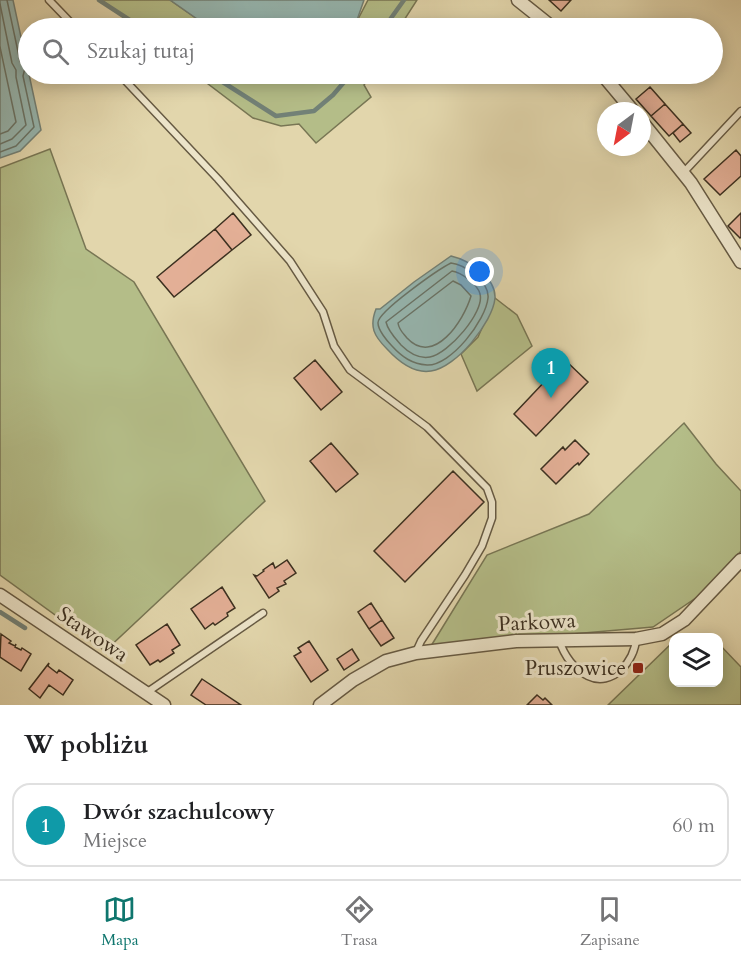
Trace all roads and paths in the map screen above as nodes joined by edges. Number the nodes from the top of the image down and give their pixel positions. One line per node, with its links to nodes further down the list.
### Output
1 (49, 0): 3 (lane)
2 (518, 0): 4 (street)
3 (66, 18)
4 (541, 18)
5 (128, 84): 17 (lane)
6 (610, 84): 7 (street)
7 (625, 102)
8 (741, 111): 10 (lane)
9 (651, 133): 10 (street)
10 (683, 174): 11 (street)
11 (741, 262)
12 (741, 560): 16 (street, Parkowa)
13 (0, 595): 18 (street, Stawowa)
14 (263, 614): 18 (lane)
15 (559, 639): 16 (street, Parkowa); 16 (lane); 17 (street, Parkowa)
16 (636, 639)
17 (416, 653): 20 (street, Parkowa)
18 (146, 693): 19 (street, Stawowa)
19 (164, 705)
20 (320, 705)

